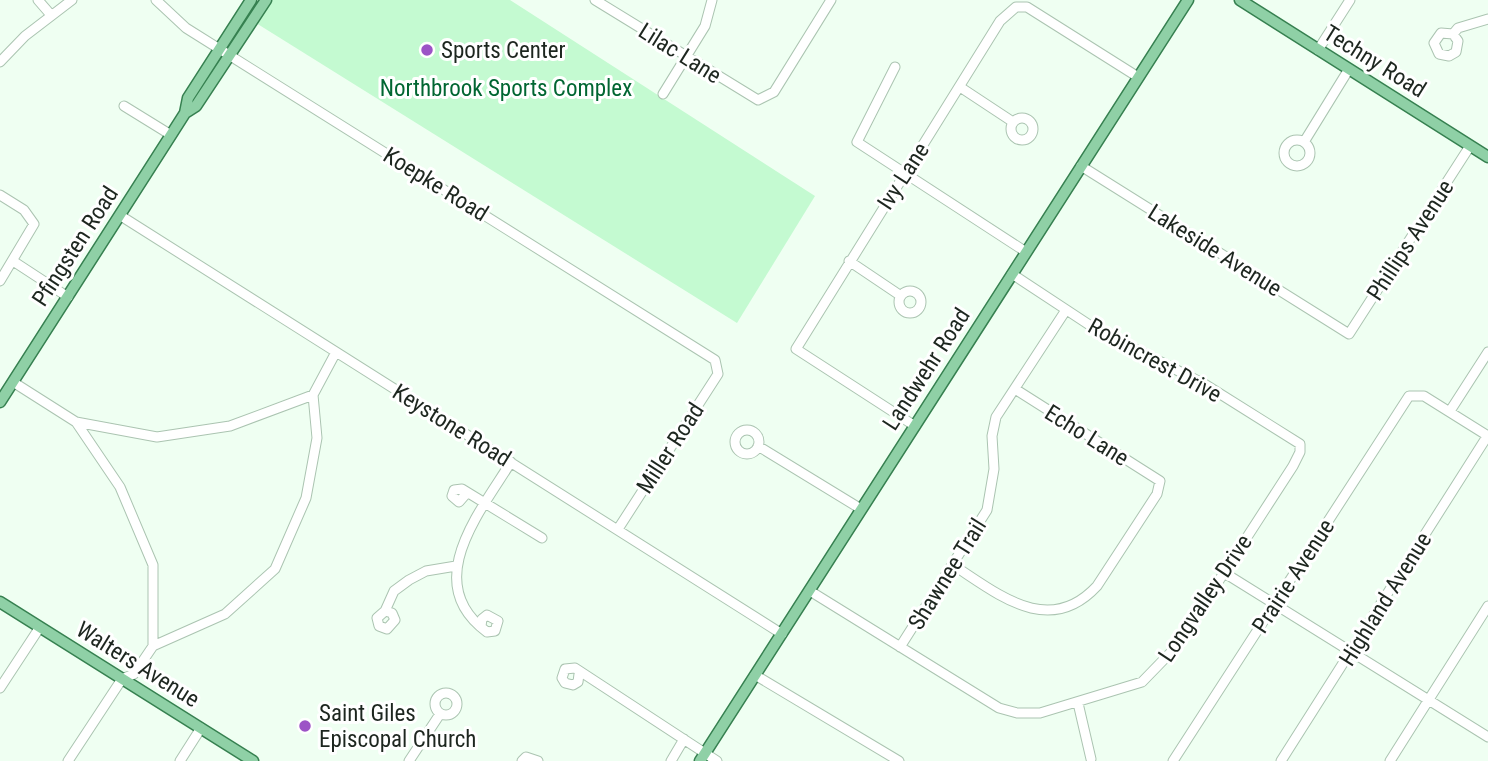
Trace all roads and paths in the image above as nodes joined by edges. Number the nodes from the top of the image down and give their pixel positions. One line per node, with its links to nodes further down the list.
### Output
1 (38, 0): 13 (street)
2 (72, 0): 13 (street)
3 (156, 0): 16 (street, Koepke Road)
4 (595, 0): 11 (street, Lilac Lane)
5 (712, 0): 19 (street)
6 (831, 0): 19 (street, Lilac Lane)
7 (1188, 0): 23 (main road, Landwehr Road)
8 (1240, 0): 17 (main road, Techny Road)
9 (1350, 0): 17 (street)
10 (251, 1): 12 (main road); 16 (main road, Pfingsten Road)
11 (608, 3): 19 (street, Lilac Lane)
12 (263, 4): 18 (main road, Pfingsten Road)
13 (51, 15): 20 (street)
14 (1488, 19): 15 (street)
15 (1453, 34)
16 (220, 49): 18 (street, Koepke Road); 27 (main road, Pfingsten Road)
17 (1318, 50): 22 (main road, Techny Road)
18 (230, 55): 27 (main road, Pfingsten Road); 48 (street, Koepke Road)
19 (687, 57): 25 (street)
20 (0, 62)
21 (895, 68): 34 (street)
22 (1349, 69): 30 (street); 31 (main road, Techny Road)
23 (1138, 77): 24 (street, Ivy Lane); 33 (main road, Landwehr Road)
24 (960, 87): 28 (street); 34 (street, Ivy Lane)
25 (663, 94)
26 (124, 106): 29 (street)
27 (185, 113): 29 (main road, Pfingsten Road)
28 (1013, 122)
29 (172, 135): 36 (main road, Pfingsten Road)
30 (1304, 142)
31 (1470, 146): 32 (main road, Techny Road); 45 (street, Phillips Avenue)
32 (1488, 157)
33 (1081, 166): 37 (main road, Landwehr Road); 45 (street, Lakeside Avenue)
34 (904, 175): 37 (street); 39 (street, Ivy Lane)
35 (0, 195): 38 (street)
36 (121, 216): 43 (main road, Pfingsten Road); 46 (street, Keystone Road)
37 (1026, 252): 40 (main road, Landwehr Road)
38 (13, 261): 41 (street); 43 (street)
39 (849, 261): 42 (street); 55 (street, Ivy Lane)
40 (1012, 274): 44 (street, Robincrest Drive); 55 (main road, Landwehr Road)
41 (0, 281)
42 (901, 296)
43 (68, 297): 49 (main road, Pfingsten Road)
44 (1066, 310): 50 (street, Shawnee Trail); 57 (street, Robincrest Drive)
45 (1349, 334)
46 (336, 352): 51 (street); 59 (street, Keystone Road)
47 (1488, 352): 53 (street)
48 (718, 365): 63 (street, Miller Road)
49 (13, 382): 52 (main road, Pfingsten Road); 54 (street)
50 (1015, 389): 65 (street, Shawnee Trail); 65 (street, Echo Lane)
51 (313, 395): 54 (street); 76 (street)
52 (0, 402)
53 (1450, 411): 56 (street); 70 (street, Prairie Avenue)
54 (76, 422): 76 (street)
55 (915, 426): 62 (main road, Landwehr Road)
56 (1488, 436): 78 (street, Highland Avenue)
57 (1300, 444): 67 (street, Longvalley Drive)
58 (758, 446): 62 (street)
59 (512, 462): 61 (street); 63 (street, Keystone Road)
60 (466, 494): 61 (street)
61 (486, 502): 64 (street); 66 (street)
62 (861, 509): 68 (main road, Landwehr Road)
63 (618, 529): 75 (street, Keystone Road)
64 (542, 538)
65 (953, 565): 77 (street, Shawnee Trail)
66 (456, 566): 72 (street); 73 (street)
67 (1223, 572): 70 (street); 84 (street, Longvalley Drive)
68 (810, 591): 75 (main road, Landwehr Road); 77 (street, Longvalley Drive)
69 (0, 602): 74 (main road, Walters Avenue)
70 (1274, 605): 78 (street); 100 (street, Prairie Avenue)
71 (1488, 606): 83 (street)
72 (385, 611)
73 (481, 626)
74 (40, 627): 81 (main road, Walters Avenue); 82 (street)
75 (782, 634): 80 (main road, Landwehr Road)
76 (153, 646): 81 (street)
77 (900, 647): 84 (street, Longvalley Drive)
78 (1351, 653): 83 (street); 101 (street, Highland Avenue)
79 (579, 674): 88 (street)
80 (755, 675): 89 (main road, Landwehr Road); 99 (street)
81 (122, 679): 86 (main road, Walters Avenue); 91 (street)
82 (0, 688)
83 (1429, 700): 87 (street); 102 (street)
84 (1078, 703): 90 (street)
85 (440, 714): 94 (street)
86 (201, 728): 92 (street); 93 (main road, Walters Avenue)
87 (1488, 737)
88 (684, 740): 89 (street); 97 (street)
89 (702, 757): 98 (street)
90 (1091, 760)
91 (68, 761)
92 (180, 761)
93 (253, 761)
94 (409, 761)
95 (522, 761): 96 (street)
96 (538, 761)
97 (671, 761)
98 (717, 761)
99 (899, 761)
100 (1173, 761)
101 (1281, 761)
102 (1390, 761)

